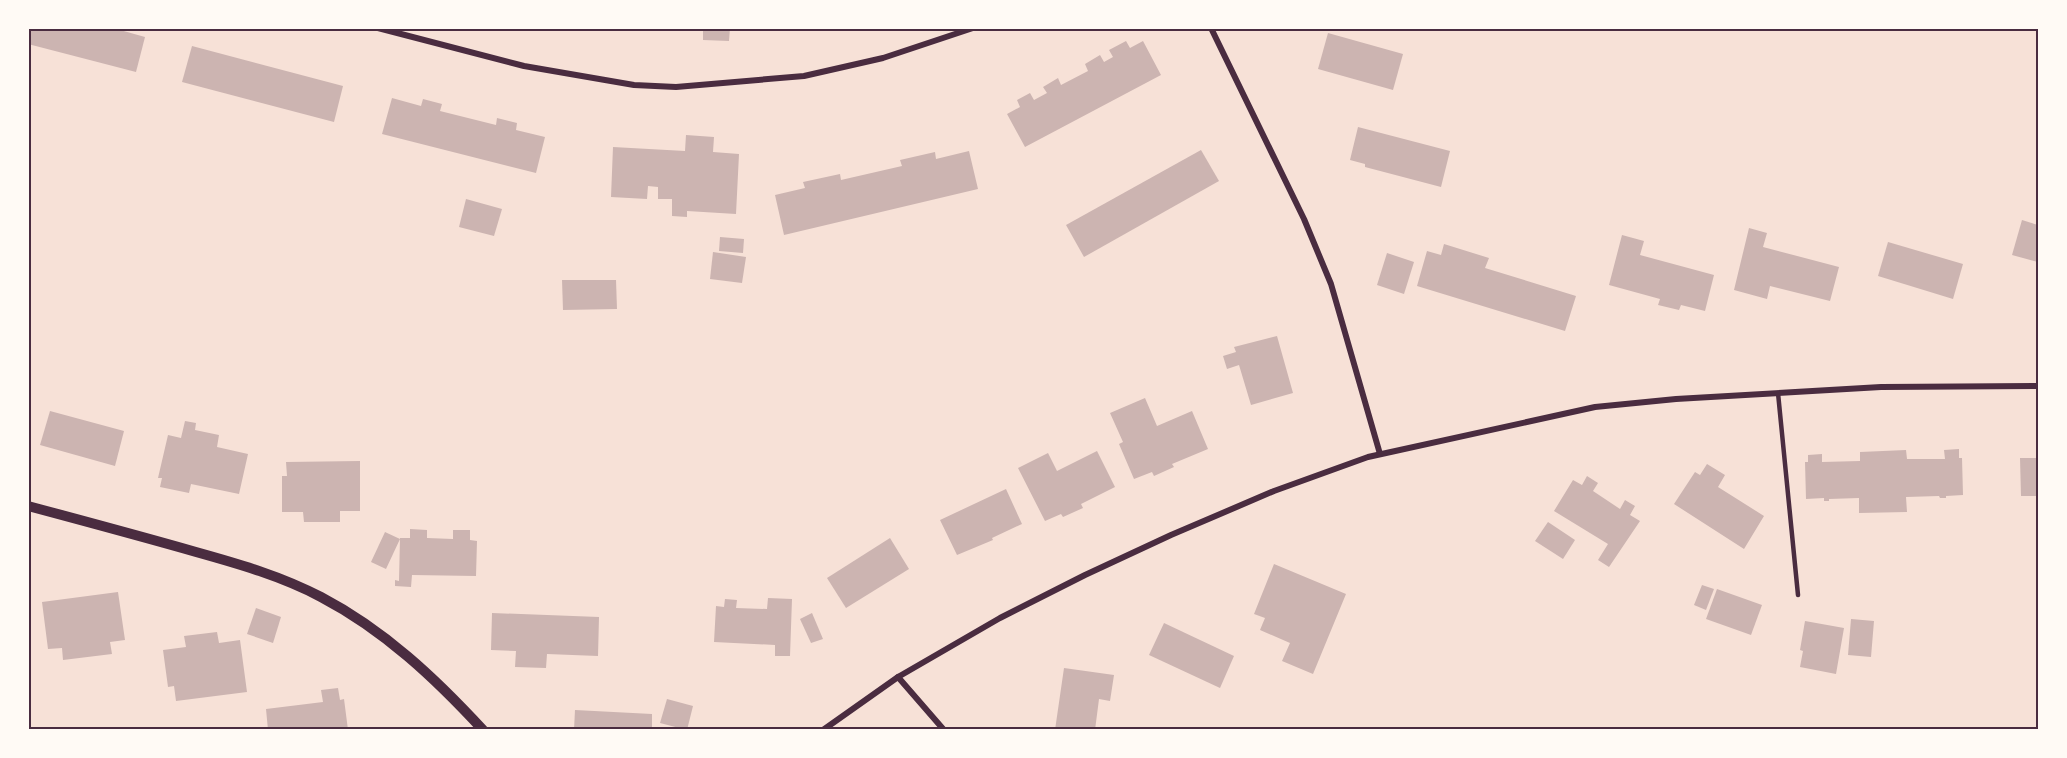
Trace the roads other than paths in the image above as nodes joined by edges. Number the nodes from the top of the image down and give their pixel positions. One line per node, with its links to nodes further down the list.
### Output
1 (378, 28): 2 (street)
2 (973, 28)
3 (1211, 28): 6 (street)
4 (2038, 386): 5 (street)
5 (1778, 393): 6 (street); 8 (lane)
6 (1380, 453): 9 (street)
7 (28, 506): 10 (street)
8 (1798, 595)
9 (898, 677): 11 (street); 12 (street)
10 (483, 729)
11 (823, 729)
12 (944, 729)

